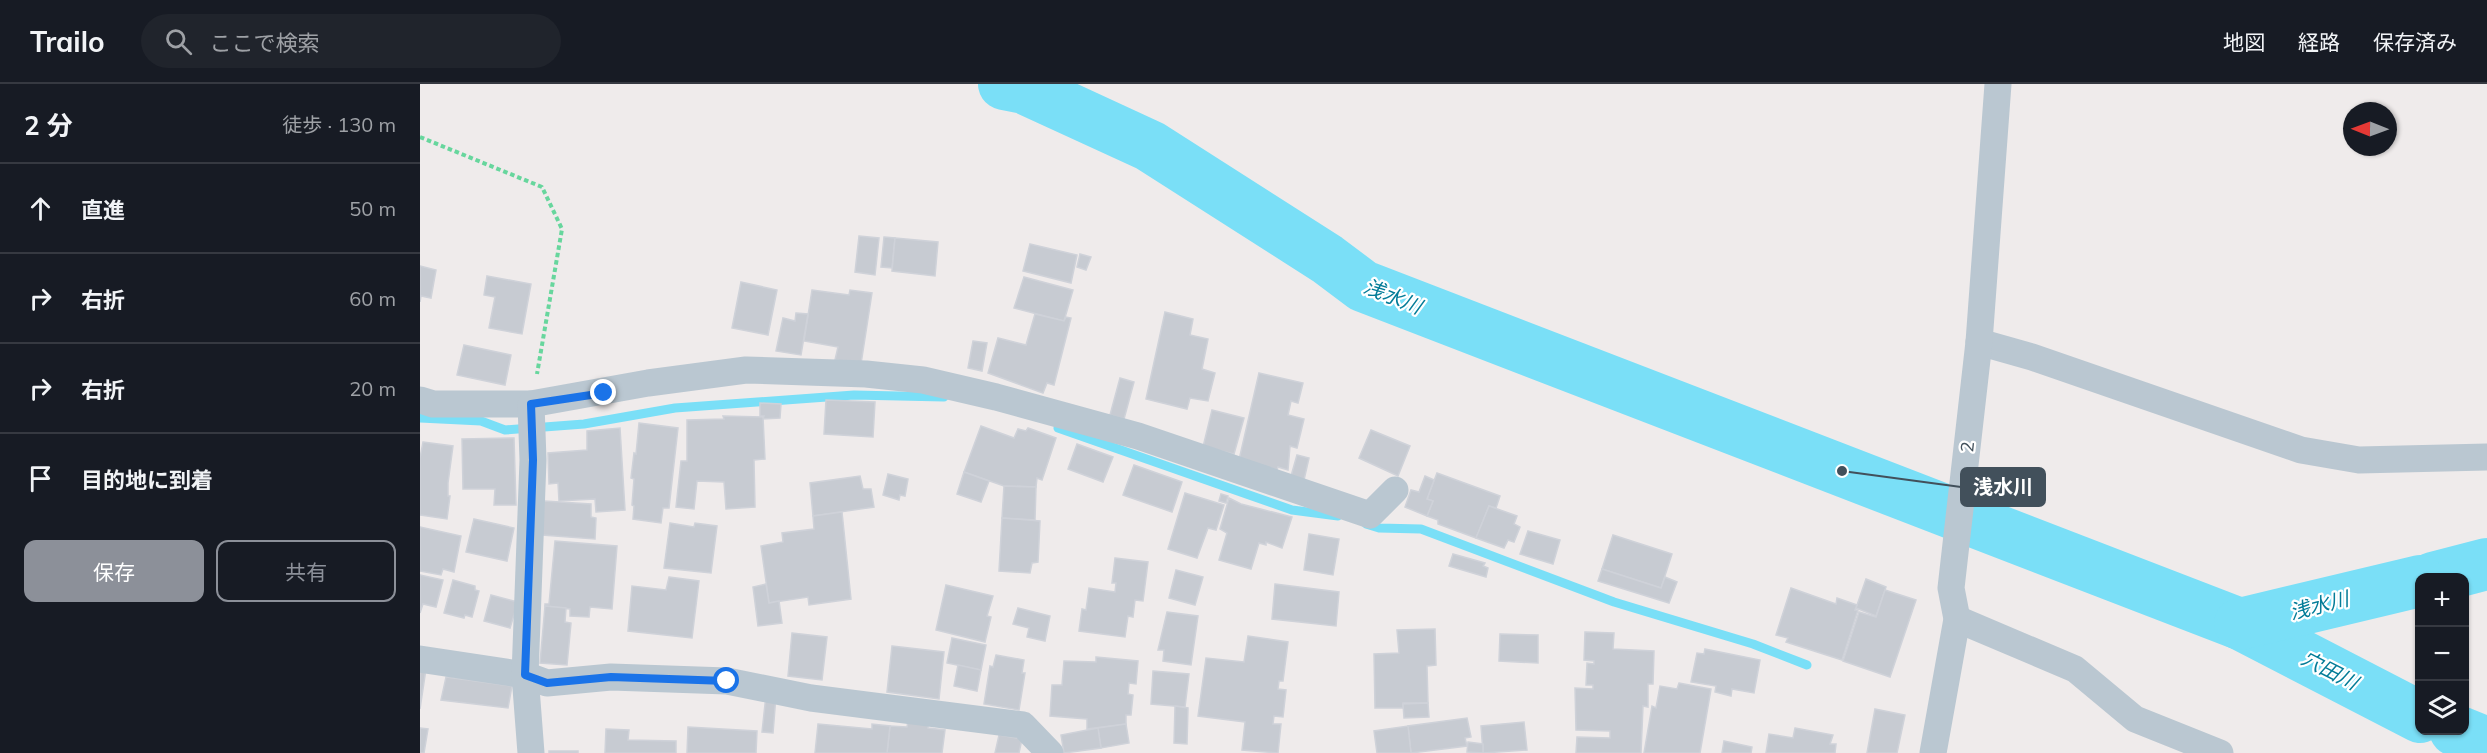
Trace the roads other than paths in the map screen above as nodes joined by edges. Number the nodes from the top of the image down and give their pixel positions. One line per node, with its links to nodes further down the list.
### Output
1 (1998, 84): 2 (street, 2)
2 (1979, 342): 5 (street); 7 (street, 2)
3 (420, 400): 4 (street)
4 (531, 404): 6 (street); 9 (street)
5 (2487, 457)
6 (1395, 490)
7 (1957, 619): 12 (street); 13 (street)
8 (420, 660): 9 (street)
9 (525, 675): 10 (street); 11 (street)
10 (531, 753)
11 (1050, 753)
12 (1934, 753)
13 (2220, 753)

